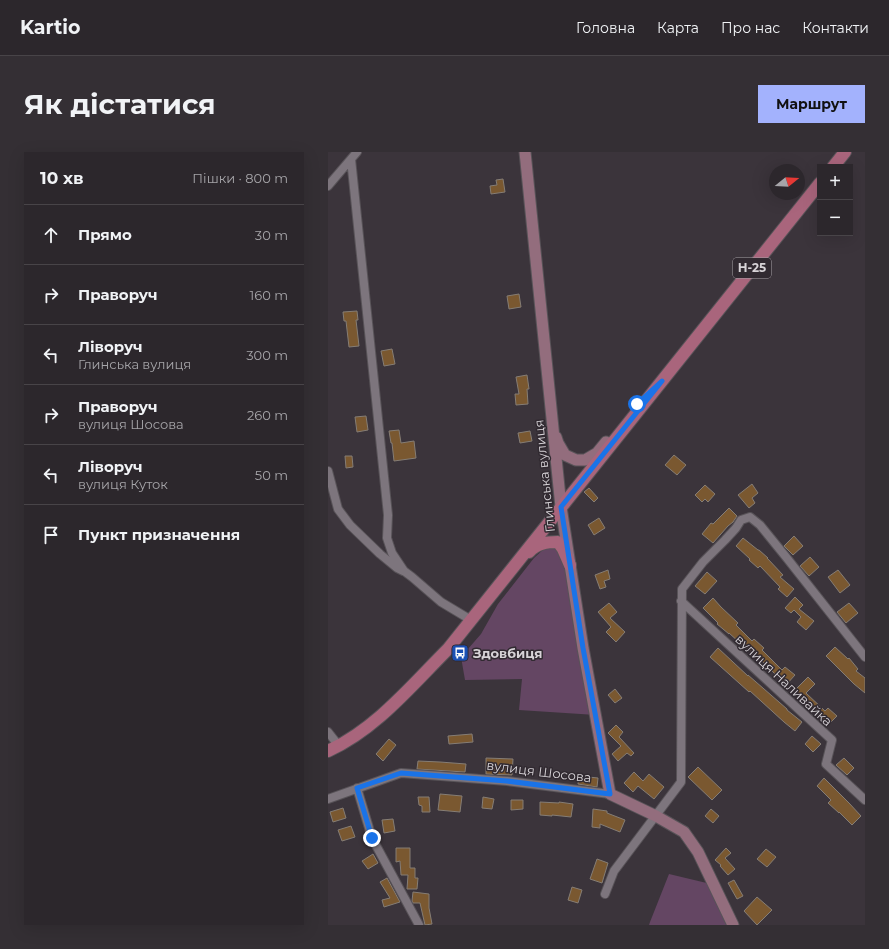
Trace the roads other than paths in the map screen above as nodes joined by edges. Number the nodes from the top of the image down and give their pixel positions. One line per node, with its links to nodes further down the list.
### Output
1 (356, 152): 4 (street)
2 (525, 152): 9 (street, Глинська вулиця)
3 (845, 152): 5 (main road)
4 (351, 159): 6 (street); 13 (street)
5 (835, 164)
6 (328, 186)
7 (817, 187): 8 (main road, Н-25)
8 (662, 381): 9 (street); 11 (main road, Н-25)
9 (553, 430): 11 (street, Глинська вулиця)
10 (328, 472): 13 (street)
11 (561, 507): 12 (street, Глинська вулиця); 14 (main road, Н-25)
12 (570, 565): 14 (main road); 21 (street, Глинська вулиця)
13 (404, 571): 16 (street)
14 (506, 576): 16 (main road, Н-25)
15 (681, 601): 17 (street); 23 (street, вулиця Наливайка); 24 (street)
16 (471, 620): 19 (main road, Н-25)
17 (865, 657)
18 (328, 732): 19 (street)
19 (333, 749)
20 (357, 788): 21 (street, вулиця Шосова); 22 (street, вулиця Шосова); 26 (street)
21 (610, 794): 24 (street, вулиця Шосова)
22 (328, 799)
23 (865, 800)
24 (656, 816): 25 (street); 27 (street, вулиця Шосова)
25 (605, 894)
26 (419, 925)
27 (733, 925)

